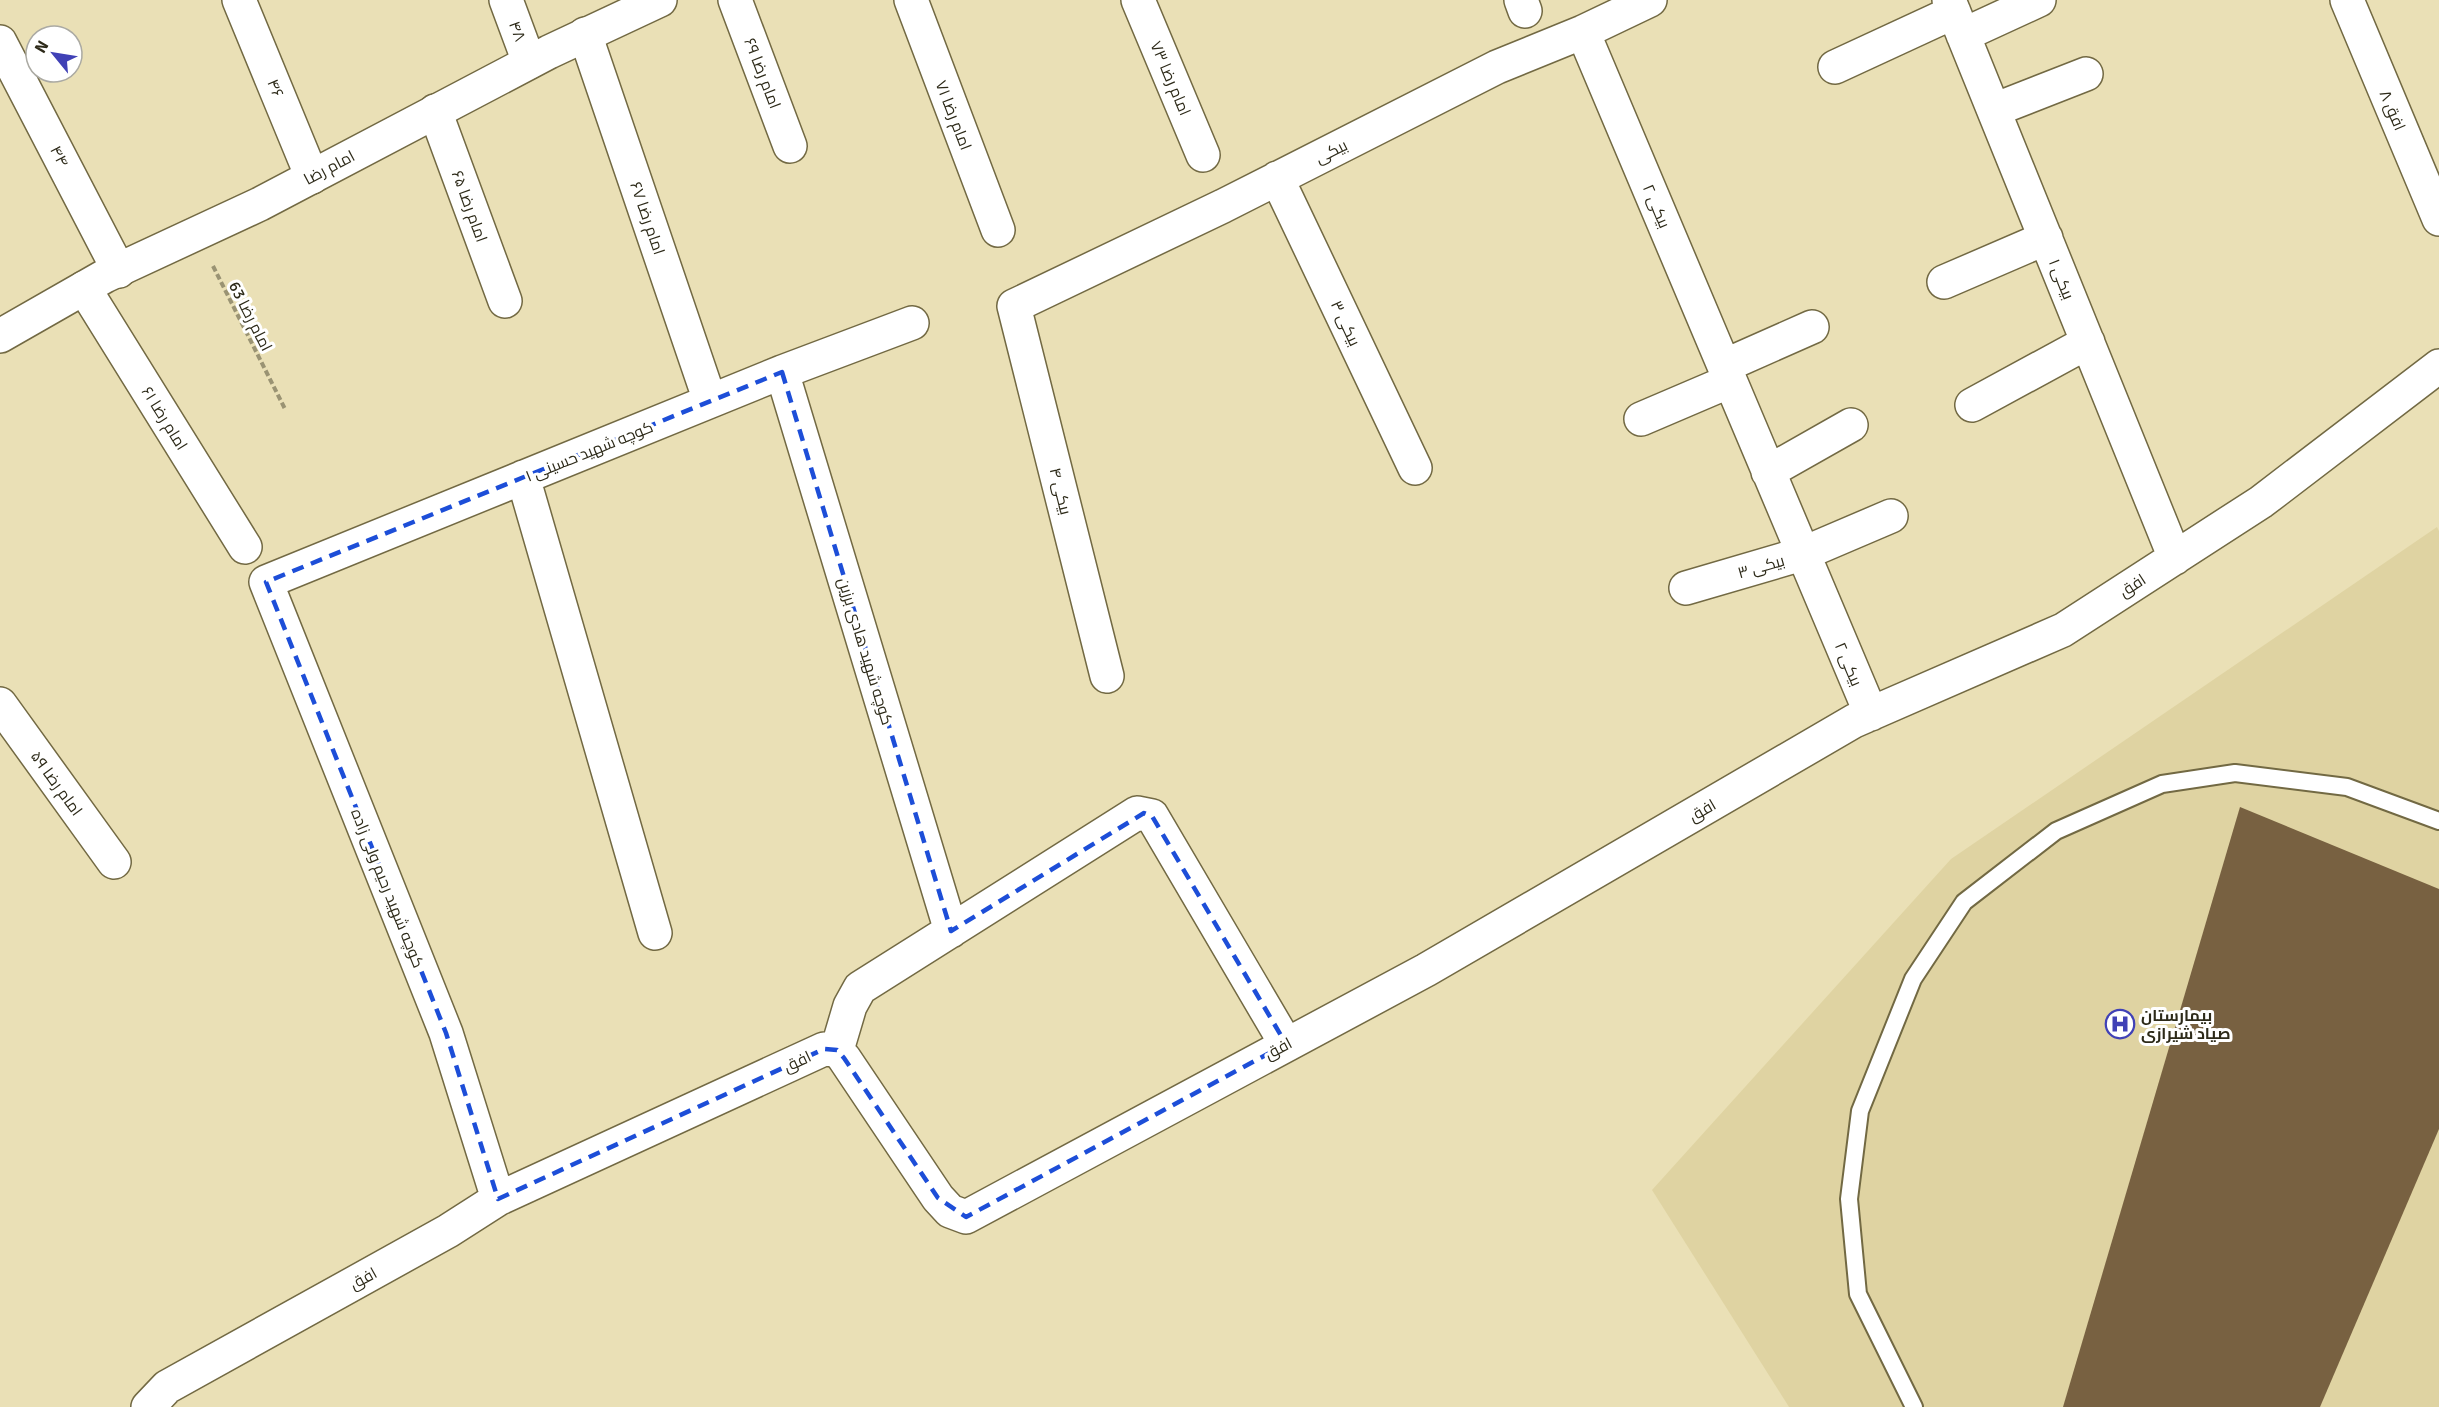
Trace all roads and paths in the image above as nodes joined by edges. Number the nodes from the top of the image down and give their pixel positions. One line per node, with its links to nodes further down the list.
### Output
1 (239, 0): 21 (street, ۴۶)
2 (506, 0): 14 (street, ۴۸)
3 (660, 0): 12 (street, امام رضا)
4 (735, 0): 19 (street, امام رضا ۶۹)
5 (911, 0): 24 (street, امام رضا ۷۱)
6 (1138, 0): 20 (street, امام رضا ۷۳)
7 (1650, 0): 11 (street, بیکی)
8 (2039, 0): 10 (street)
9 (2347, 0): 23 (street, افق ۸)
10 (1956, 16): 15 (street); 17 (street, ۱ بیکی)
11 (1583, 32): 22 (street, بیکی); 38 (street, ۲ بیکی)
12 (585, 34): 14 (street, امام رضا); 39 (street, امام رضا ۶۷)
13 (0, 42): 27 (street, ۴۴)
14 (529, 62): 18 (street, امام رضا)
15 (1835, 67)
16 (2086, 74): 17 (street)
17 (1994, 110): 26 (street, ۱ بیکی)
18 (435, 111): 21 (street, امام رضا); 30 (street, امام رضا ۶۵)
19 (790, 146)
20 (1203, 155)
21 (312, 177): 25 (street, امام رضا)
22 (1277, 178): 31 (street, بیکی); 44 (street, ۳ بیکی)
23 (2439, 219)
24 (998, 230)
25 (196, 234): 27 (street, امام رضا); 41 (path, امام رضا 63)
26 (2046, 238): 28 (street); 35 (street, ۱ بیکی)
27 (119, 271): 29 (street, امام رضا)
28 (1944, 282)
29 (84, 288): 34 (street, امام رضا); 48 (street, امام رضا ۶۱)
30 (505, 300)
31 (1014, 306): 53 (street, ۴ بیکی)
32 (912, 323): 37 (street, کوچه شهید حسینی ۱)
33 (1812, 327): 38 (street)
34 (0, 336)
35 (2088, 342): 40 (street); 50 (street, ۱ بیکی)
36 (2439, 366): 50 (street, افق)
37 (782, 372): 39 (street, کوچه شهید حسینی ۱); 58 (street, کوچه شهید هادی برزین)
38 (1727, 374): 42 (street); 45 (street, ۲ بیکی)
39 (711, 401): 46 (street, کوچه شهید حسینی ۱)
40 (1972, 405)
41 (285, 409)
42 (1641, 419)
43 (1851, 425): 45 (street)
44 (1415, 468)
45 (1768, 472): 49 (street, ۲ بیکی)
46 (523, 477): 51 (street, کوچه شهید حسینی ۱); 59 (street)
47 (1891, 516): 49 (street, ۳ بیکی)
48 (245, 547)
49 (1802, 554): 52 (street, ۳ بیکی); 55 (street, ۲ بیکی)
50 (2175, 558): 55 (street, افق)
51 (266, 582): 62 (street, کوچه شهید رحیم ولی زاده)
52 (1686, 588)
53 (1107, 676)
54 (0, 704): 57 (street, ۵۹ امام رضا)
55 (1871, 714): 60 (street, افق)
56 (2439, 821): 64 (lane)
57 (114, 862)
58 (951, 931): 60 (street); 61 (street)
59 (655, 933)
60 (1286, 1044): 61 (street, افق)
61 (837, 1050): 62 (street, افق)
62 (498, 1198): 63 (street, افق)
63 (148, 1407)
64 (1914, 1407)

